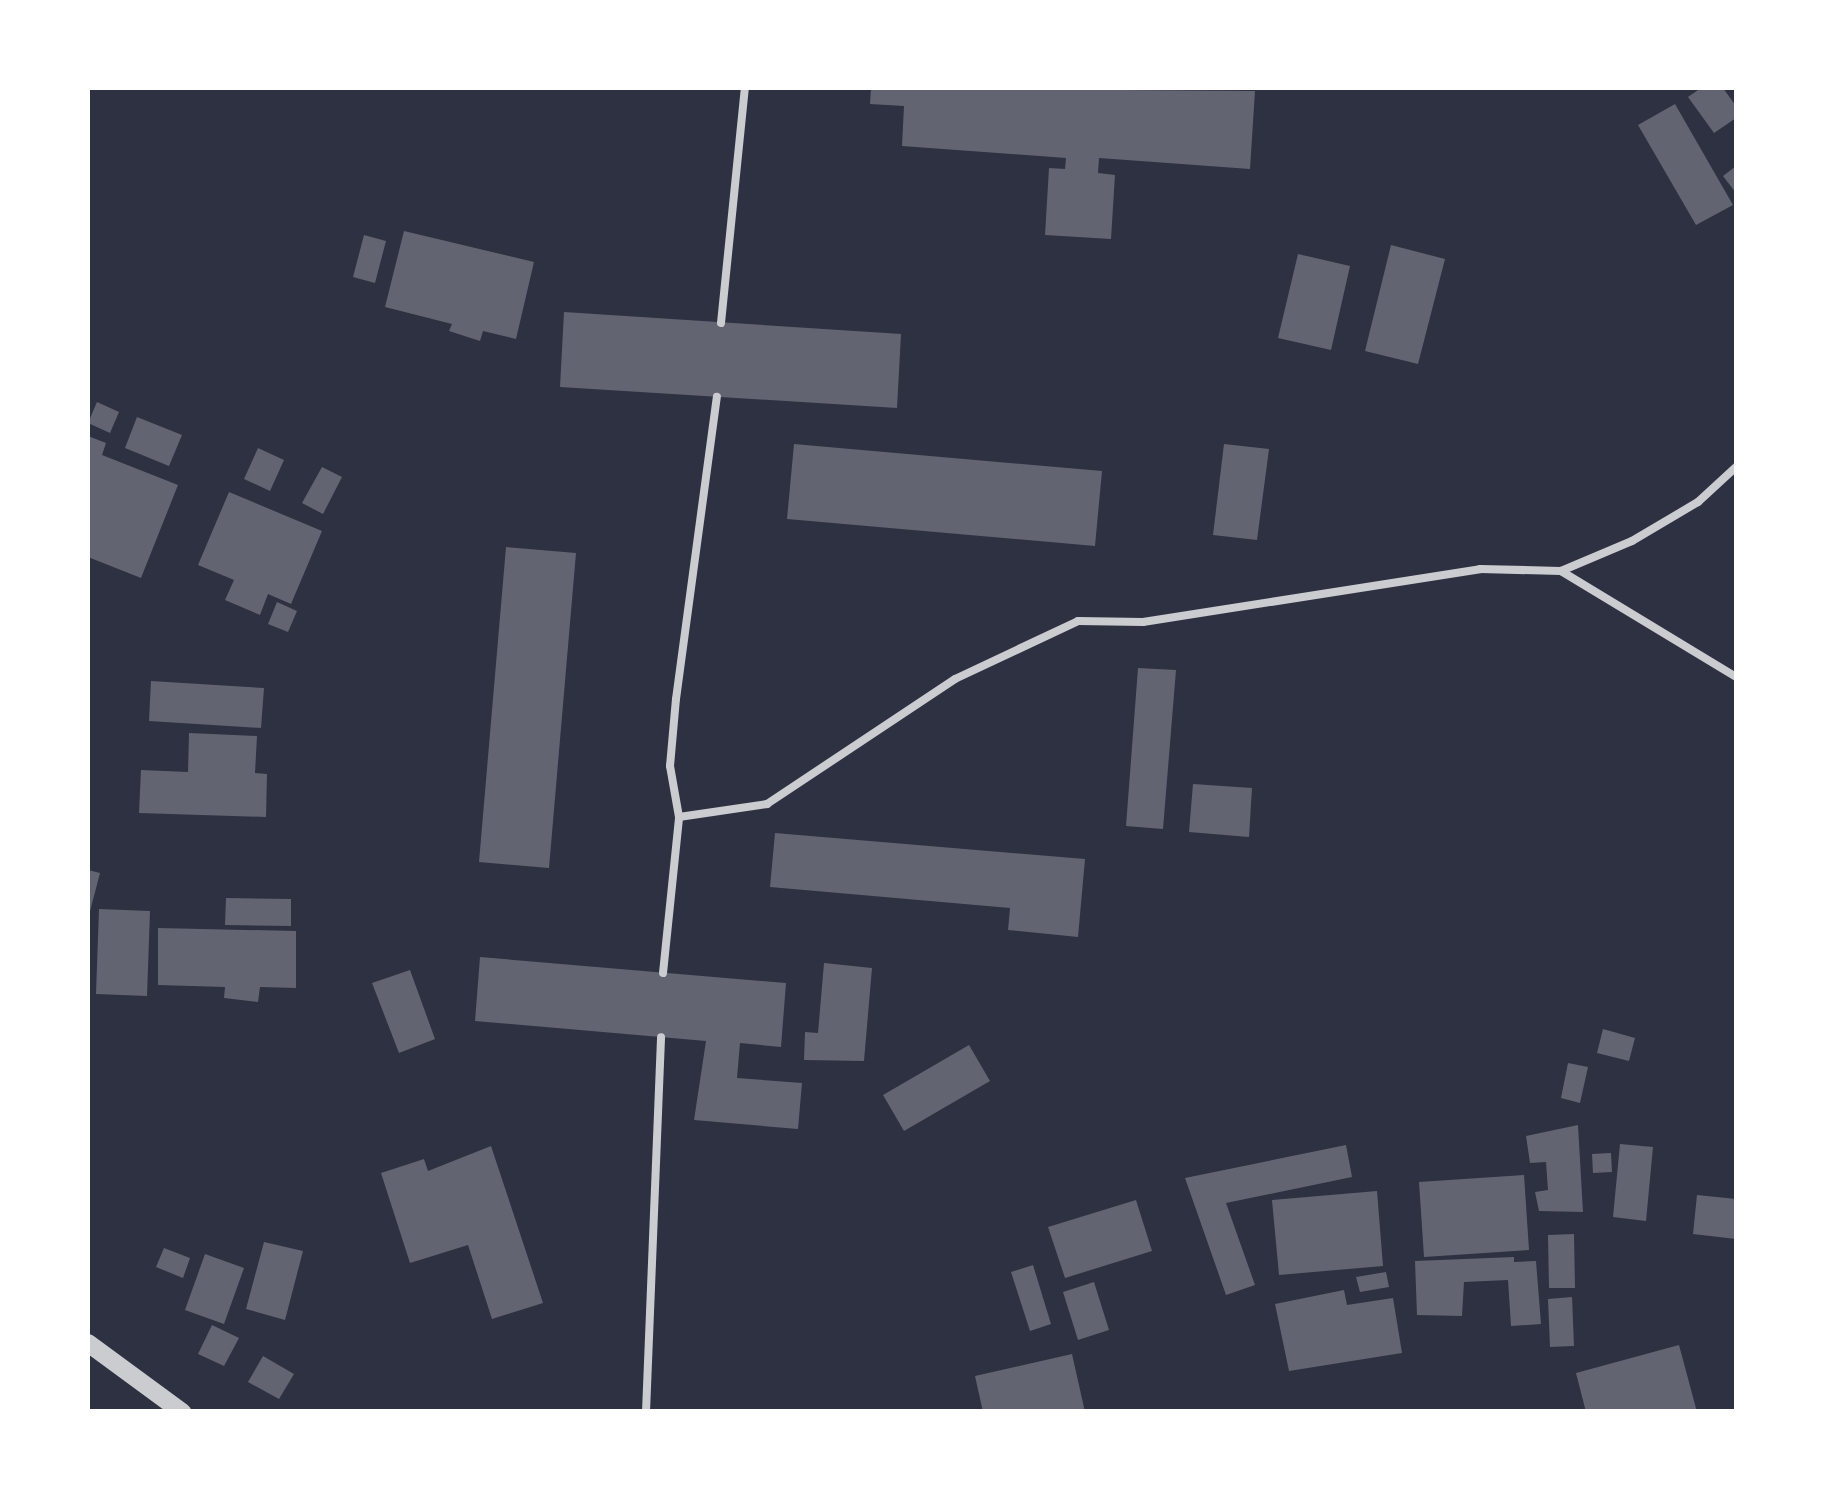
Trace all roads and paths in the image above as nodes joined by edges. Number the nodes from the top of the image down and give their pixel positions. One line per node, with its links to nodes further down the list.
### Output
1 (745, 88): 2 (lane)
2 (721, 323)
3 (717, 397): 7 (lane)
4 (1736, 467): 5 (lane)
5 (1561, 570): 6 (lane); 7 (lane)
6 (1736, 676)
7 (679, 817): 8 (lane)
8 (663, 973)
9 (662, 1037): 12 (lane)
10 (88, 1343): 11 (street)
11 (182, 1412)
12 (646, 1412)

